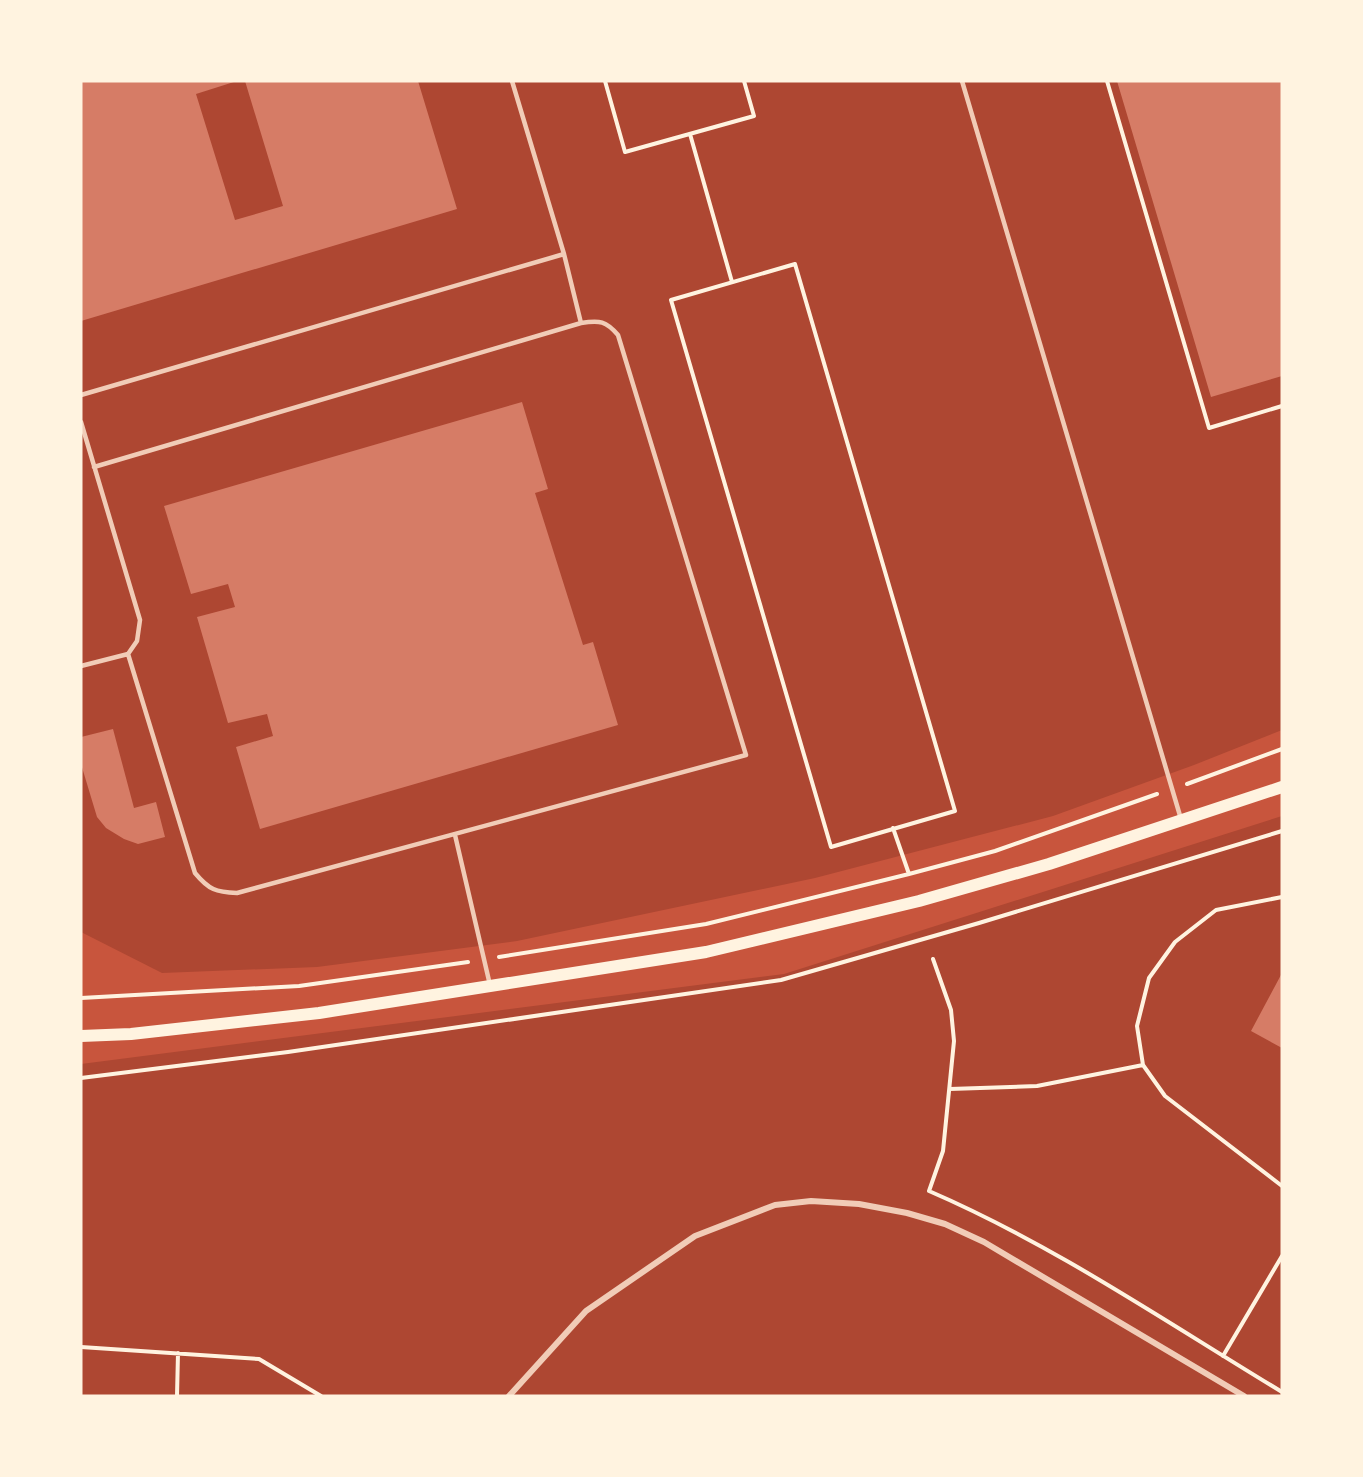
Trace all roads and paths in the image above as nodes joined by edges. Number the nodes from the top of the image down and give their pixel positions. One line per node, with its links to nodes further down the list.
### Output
1 (512, 81): 7 (lane)
2 (605, 81): 6 (path)
3 (744, 81): 6 (path)
4 (962, 81): 18 (lane)
5 (1107, 81): 11 (path)
6 (690, 134): 8 (path)
7 (564, 254): 9 (lane); 10 (lane)
8 (732, 282): 20 (path); 20 (path)
9 (581, 322): 13 (lane); 21 (lane)
10 (81, 394)
11 (1282, 406)
12 (81, 422): 13 (lane)
13 (94, 466): 14 (lane)
14 (128, 654): 15 (lane); 21 (lane)
15 (81, 666)
16 (1282, 748): 18 (path)
17 (1282, 787): 19 (main road)
18 (1172, 789): 19 (lane); 20 (path)
19 (1182, 821): 24 (main road)
20 (893, 828)
21 (455, 835): 24 (lane)
22 (1282, 897): 26 (path)
23 (933, 959): 27 (path)
24 (490, 987): 25 (main road)
25 (81, 1036)
26 (1143, 1065): 27 (path); 28 (path)
27 (950, 1089): 32 (path)
28 (1282, 1186)
29 (1282, 1256): 32 (path)
30 (81, 1347): 31 (path)
31 (178, 1353): 34 (path); 35 (path)
32 (1223, 1356): 33 (path)
33 (1282, 1392)
34 (177, 1396)
35 (321, 1396)
36 (509, 1396): 37 (street)
37 (1244, 1396)

